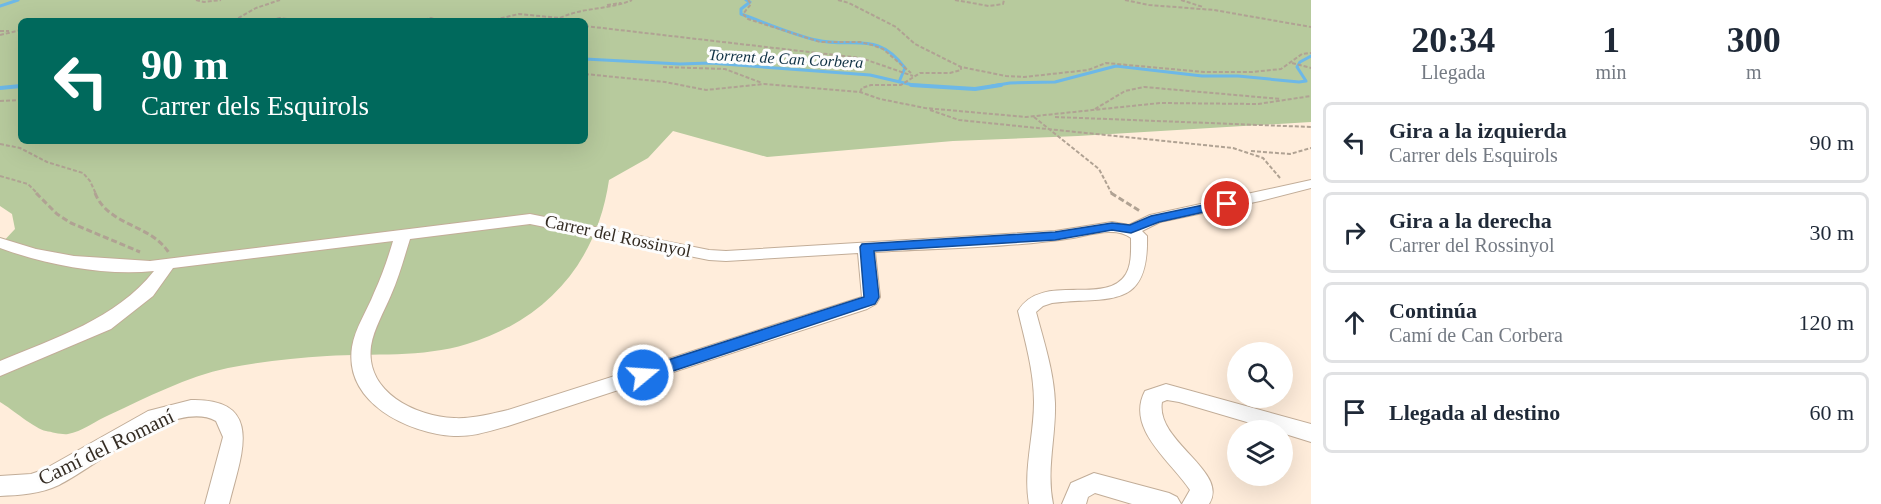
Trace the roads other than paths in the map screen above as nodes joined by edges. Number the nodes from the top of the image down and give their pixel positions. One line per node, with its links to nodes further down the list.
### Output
1 (1311, 184): 2 (street)
2 (1131, 230): 5 (street, Carrer del Rossinyol); 11 (street)
3 (403, 234): 5 (street, Carrer del Rossinyol); 5 (street); 6 (street, Carrer del Rossinyol)
4 (0, 243): 6 (street, Carrer del Rossinyol)
5 (866, 247)
6 (168, 264): 7 (street)
7 (0, 369)
8 (1311, 433): 14 (street)
9 (0, 486): 10 (street, Camí del Romaní)
10 (217, 504)
11 (1041, 504)
12 (1074, 504): 13 (street)
13 (1170, 504)
14 (1194, 504)

